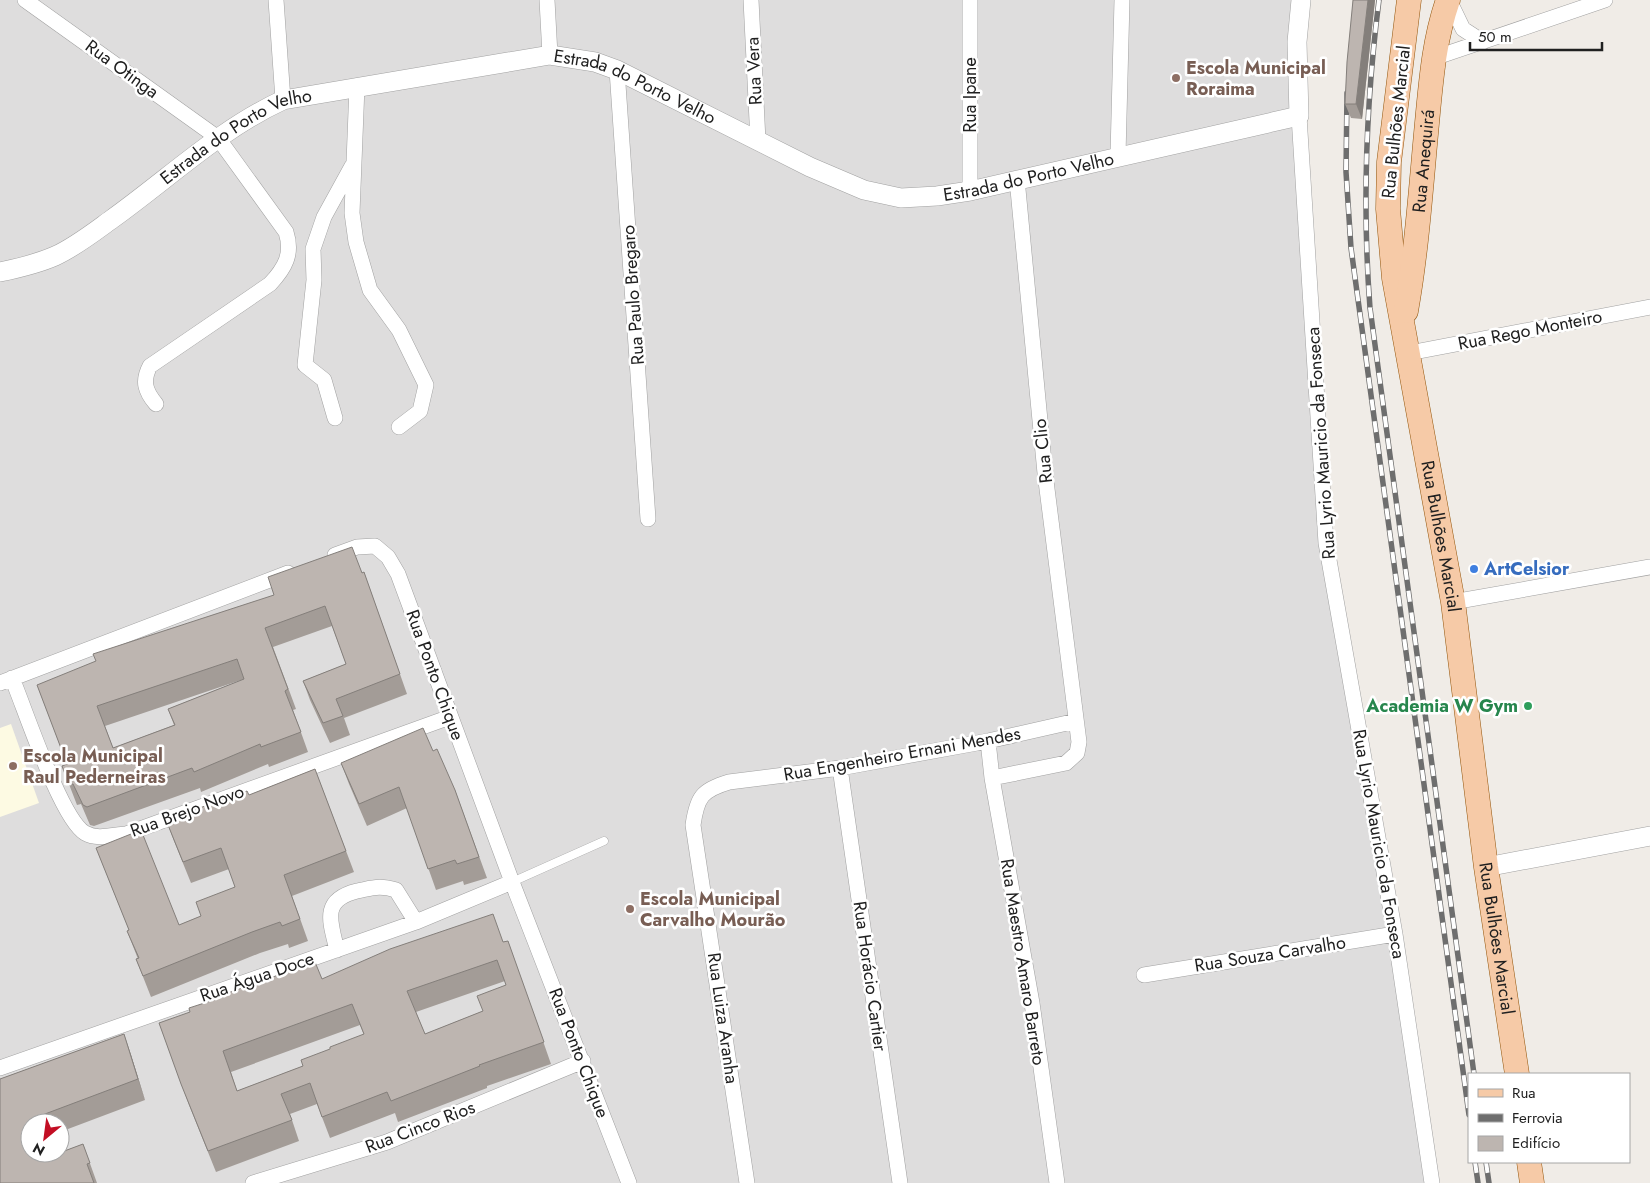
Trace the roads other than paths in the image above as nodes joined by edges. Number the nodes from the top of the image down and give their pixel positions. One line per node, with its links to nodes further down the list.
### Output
1 (25, 0): 18 (street, Rua Otinga)
2 (276, 0): 16 (street)
3 (547, 0): 12 (street)
4 (751, 0): 19 (street, Rua Vera)
5 (970, 0): 23 (street, Rua Ipane)
6 (1122, 0): 20 (street)
7 (1301, 0): 17 (street)
8 (1409, 0): 26 (main road, Rua Bulhões Marcial)
9 (1449, 0): 11 (street); 13 (main road, Rua Anequirá)
10 (1606, 0): 11 (street)
11 (1483, 42): 13 (street)
12 (550, 55): 14 (street, Estrada do Porto Velho); 15 (street, Estrada do Porto Velho)
13 (1434, 58): 26 (main road, Rua Anequirá)
14 (617, 70): 19 (street, Estrada do Porto Velho); 31 (street, Rua Paulo Bregaro)
15 (357, 86): 16 (street, Estrada do Porto Velho); 21 (street)
16 (283, 100): 18 (street, Estrada do Porto Velho)
17 (1299, 116): 20 (street, Estrada do Porto Velho); 48 (street, Rua Lyrio Mauricio da Fonseca)
18 (218, 138): 24 (street, Estrada do Porto Velho); 28 (street, Rua Otinga)
19 (758, 141): 23 (street, Estrada do Porto Velho)
20 (1118, 155): 22 (street, Estrada do Porto Velho)
21 (354, 163): 29 (street); 30 (street)
22 (1017, 179): 23 (street, Estrada do Porto Velho); 38 (street, Rua Clio)
23 (970, 190)
24 (0, 272)
25 (1650, 307): 27 (street, Rua Rego Monteiro)
26 (1404, 323): 27 (main road, Rua Bulhões Marcial)
27 (1410, 353): 35 (main road, Rua Bulhões Marcial)
28 (156, 404)
29 (335, 418)
30 (399, 427)
31 (648, 519)
32 (319, 561): 37 (street, Rua Ponto Chique)
33 (1650, 566): 35 (street)
34 (302, 568): 36 (street)
35 (1453, 602): 45 (main road, Rua Bulhões Marcial)
36 (6, 681): 37 (street, Rua Brejo Novo)
37 (450, 717): 46 (street, Rua Ponto Chique)
38 (1076, 721): 39 (street, Rua Engenheiro Ernani Mendes); 41 (street, Rua Clio)
39 (988, 741): 40 (street, Rua Engenheiro Ernani Mendes); 41 (street, Rua Maestro Amaro Barreto)
40 (840, 768): 42 (street, Rua Engenheiro Ernani Mendes); 58 (street, Rua Horácio Cartier)
41 (992, 778): 59 (street, Rua Maestro Amaro Barreto)
42 (728, 782): 57 (street, Rua Luiza Aranha)
43 (1650, 836): 45 (street)
44 (604, 841): 46 (lane)
45 (1486, 867): 53 (main road, Rua Bulhões Marcial)
46 (512, 882): 47 (street, Rua Água Doce); 51 (street, Rua Ponto Chique)
47 (416, 922): 49 (street, Rua Água Doce); 49 (street)
48 (1396, 934): 50 (street, Rua Souza Carvalho); 60 (street, Rua Lyrio Mauricio da Fonseca)
49 (337, 950): 52 (street, Rua Água Doce)
50 (1144, 975)
51 (583, 1061): 55 (street, Rua Cinco Rios); 56 (street, Rua Ponto Chique)
52 (0, 1068)
53 (1516, 1073)
54 (1529, 1163): 61 (main road)
55 (253, 1183)
56 (629, 1183)
57 (747, 1183)
58 (900, 1183)
59 (1057, 1183)
60 (1432, 1183)
61 (1532, 1183)

